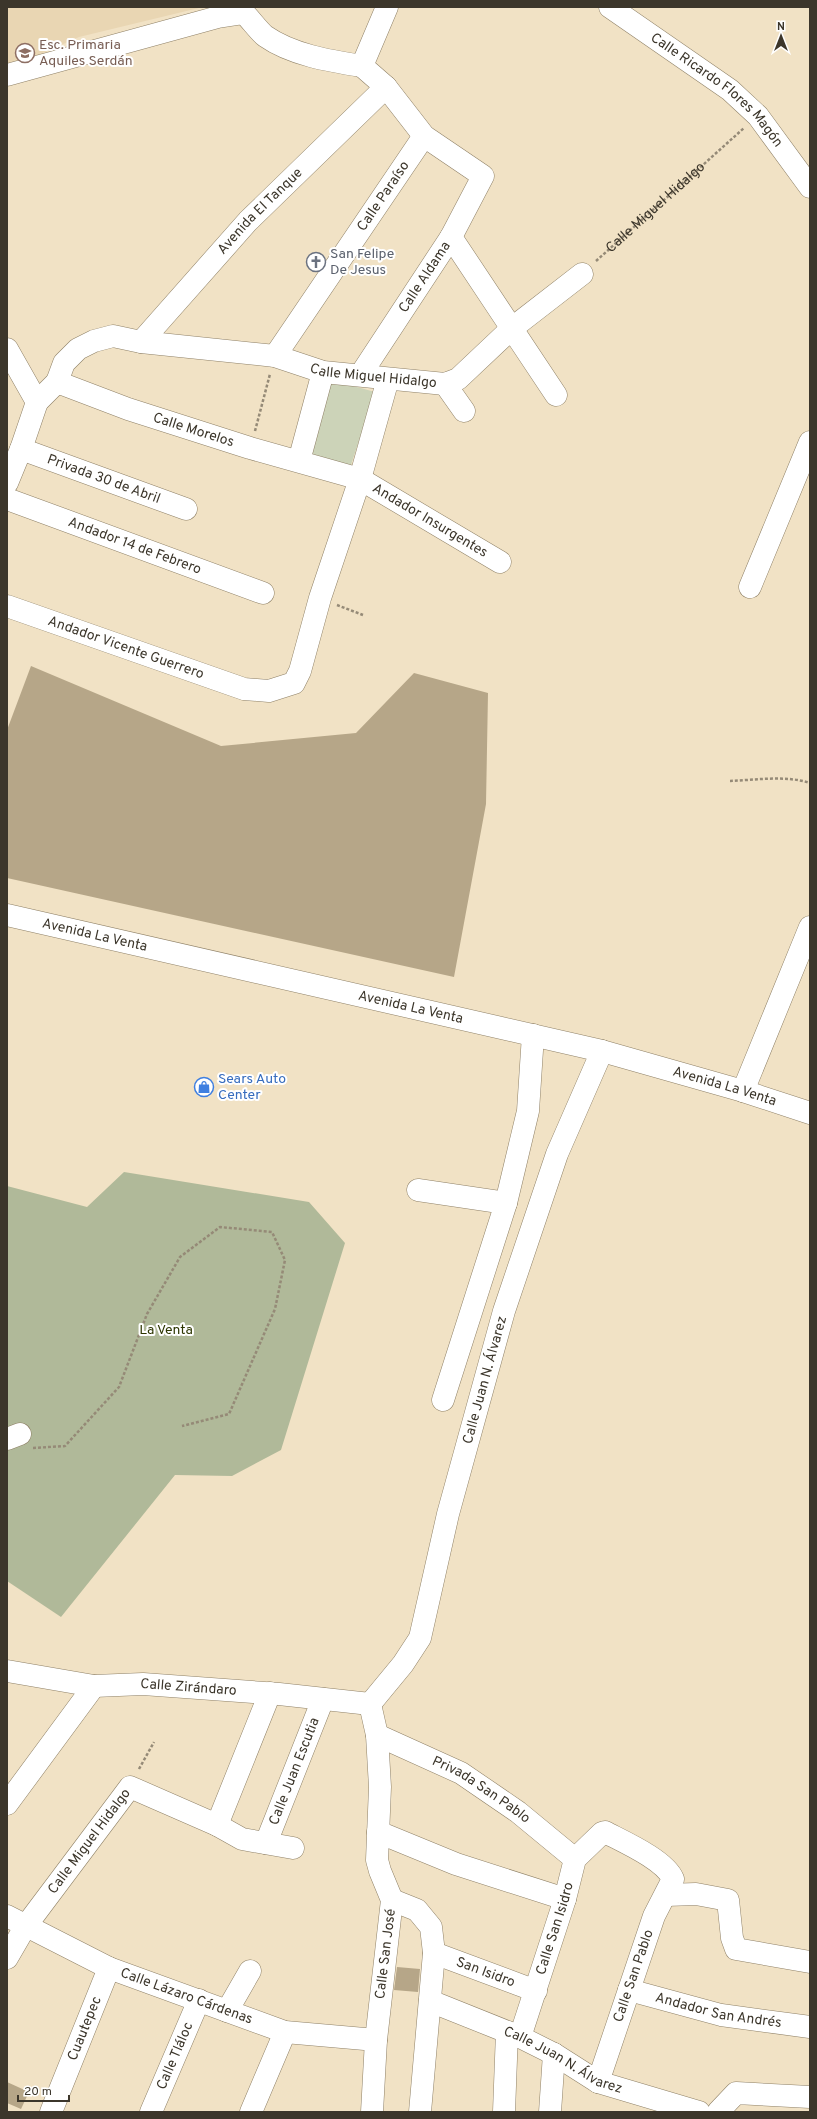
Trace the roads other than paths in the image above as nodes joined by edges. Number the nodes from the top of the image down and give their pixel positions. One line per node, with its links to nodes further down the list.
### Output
1 (388, 7): 4 (street)
2 (610, 7): 8 (street, Calle Ricardo Flores Magón)
3 (247, 10): 4 (street); 5 (street)
4 (362, 66): 6 (street)
5 (7, 75)
6 (386, 87): 7 (street); 12 (street, Avenida El Tanque)
7 (424, 136): 9 (street, Calle Aldama); 14 (street, Calle Paraíso)
8 (810, 187)
9 (451, 237): 11 (street); 16 (street, Calle Aldama)
10 (582, 274): 11 (street, Calle Miguel Hidalgo)
11 (512, 329): 19 (street, Calle Miguel Hidalgo); 20 (street)
12 (142, 342): 14 (street, Calle Miguel Hidalgo); 18 (street, Calle Miguel Hidalgo)
13 (7, 348): 21 (street)
14 (275, 356): 15 (street, Calle Miguel Hidalgo)
15 (323, 372): 16 (street, Calle Miguel Hidalgo); 25 (street)
16 (361, 374): 17 (street, Calle Miguel Hidalgo)
17 (388, 379): 19 (street, Calle Miguel Hidalgo); 26 (street)
18 (57, 382): 21 (street); 25 (street, Calle Morelos)
19 (445, 384): 22 (street)
20 (556, 394)
21 (37, 402): 24 (street)
22 (464, 411)
23 (810, 442): 31 (street)
24 (21, 449): 27 (street); 29 (street, Privada 30 de Abril)
25 (299, 461): 26 (street, Calle Morelos)
26 (360, 480): 30 (street, Andador Insurgentes); 33 (street, Andador Vicente Guerrero)
27 (7, 483)
28 (7, 499): 32 (street, Andador 14 de Febrero)
29 (186, 509)
30 (500, 562)
31 (750, 587)
32 (263, 593)
33 (7, 606)
34 (7, 914): 36 (street, Avenida La Venta)
35 (810, 927): 38 (street)
36 (533, 1035): 37 (street, Avenida La Venta); 41 (street)
37 (602, 1051): 38 (street, Avenida La Venta); 47 (street, Calle Juan N. Álvarez)
38 (743, 1091): 39 (street, Avenida La Venta)
39 (810, 1113)
40 (418, 1190): 41 (street)
41 (506, 1203): 42 (street)
42 (443, 1400)
43 (7, 1671): 44 (street, Calle Zirándaro)
44 (94, 1686): 45 (street, Calle Zirándaro); 49 (street)
45 (270, 1693): 46 (street, Calle Zirándaro); 50 (street)
46 (323, 1699): 47 (street, Calle Zirándaro); 52 (street, Calle Juan Escutia)
47 (370, 1704): 48 (street, Calle San José)
48 (378, 1735): 51 (street, Calle San José); 54 (street, Privada San Pablo)
49 (7, 1804)
50 (217, 1825): 52 (street, Calle Miguel Hidalgo); 58 (street, Calle Miguel Hidalgo)
51 (378, 1832): 56 (street); 57 (street, Calle San José)
52 (266, 1843): 53 (street, Calle Miguel Hidalgo)
53 (293, 1848)
54 (574, 1859): 55 (street, Calle San Pablo); 56 (street, Calle San Isidro)
55 (666, 1895): 61 (street); 64 (street, Calle San Pablo)
56 (565, 1899): 65 (street, Calle San Isidro)
57 (392, 1900): 59 (street); 72 (street, Calle San José)
58 (16, 1921): 60 (street, Calle Miguel Hidalgo); 62 (street, Calle Lázaro Cárdenas)
59 (434, 1953): 65 (street, San Isidro); 67 (street)
60 (7, 1958)
61 (810, 1962)
62 (109, 1968): 66 (street, Calle Lázaro Cárdenas); 77 (street, Cuautepec)
63 (250, 1971): 68 (street)
64 (629, 1990): 69 (street, Andador San Andrés); 74 (street, Calle San Pablo)
65 (536, 1991): 71 (street, Calle San Isidro)
66 (199, 2000): 68 (street, Calle Lázaro Cárdenas); 78 (street, Calle Tláloc)
67 (430, 2001): 71 (street, Calle Juan N. Álvarez); 81 (street)
68 (227, 2011): 70 (street, Calle Lázaro Cárdenas)
69 (810, 2027)
70 (286, 2032): 72 (street, Calle Lázaro Cárdenas); 79 (street)
71 (514, 2034): 73 (street, Calle Juan N. Álvarez); 82 (street, Calle San Isidro)
72 (376, 2040): 80 (street, Calle San José)
73 (554, 2054): 74 (street, Calle Juan N. Álvarez); 83 (street)
74 (598, 2082): 76 (street, Calle Juan N. Álvarez)
75 (810, 2097): 85 (street)
76 (649, 2104): 84 (street, Calle Juan N. Álvarez)
77 (51, 2112)
78 (151, 2112)
79 (251, 2112)
80 (372, 2112)
81 (420, 2112)
82 (504, 2112)
83 (550, 2112)
84 (699, 2112)
85 (718, 2112)

